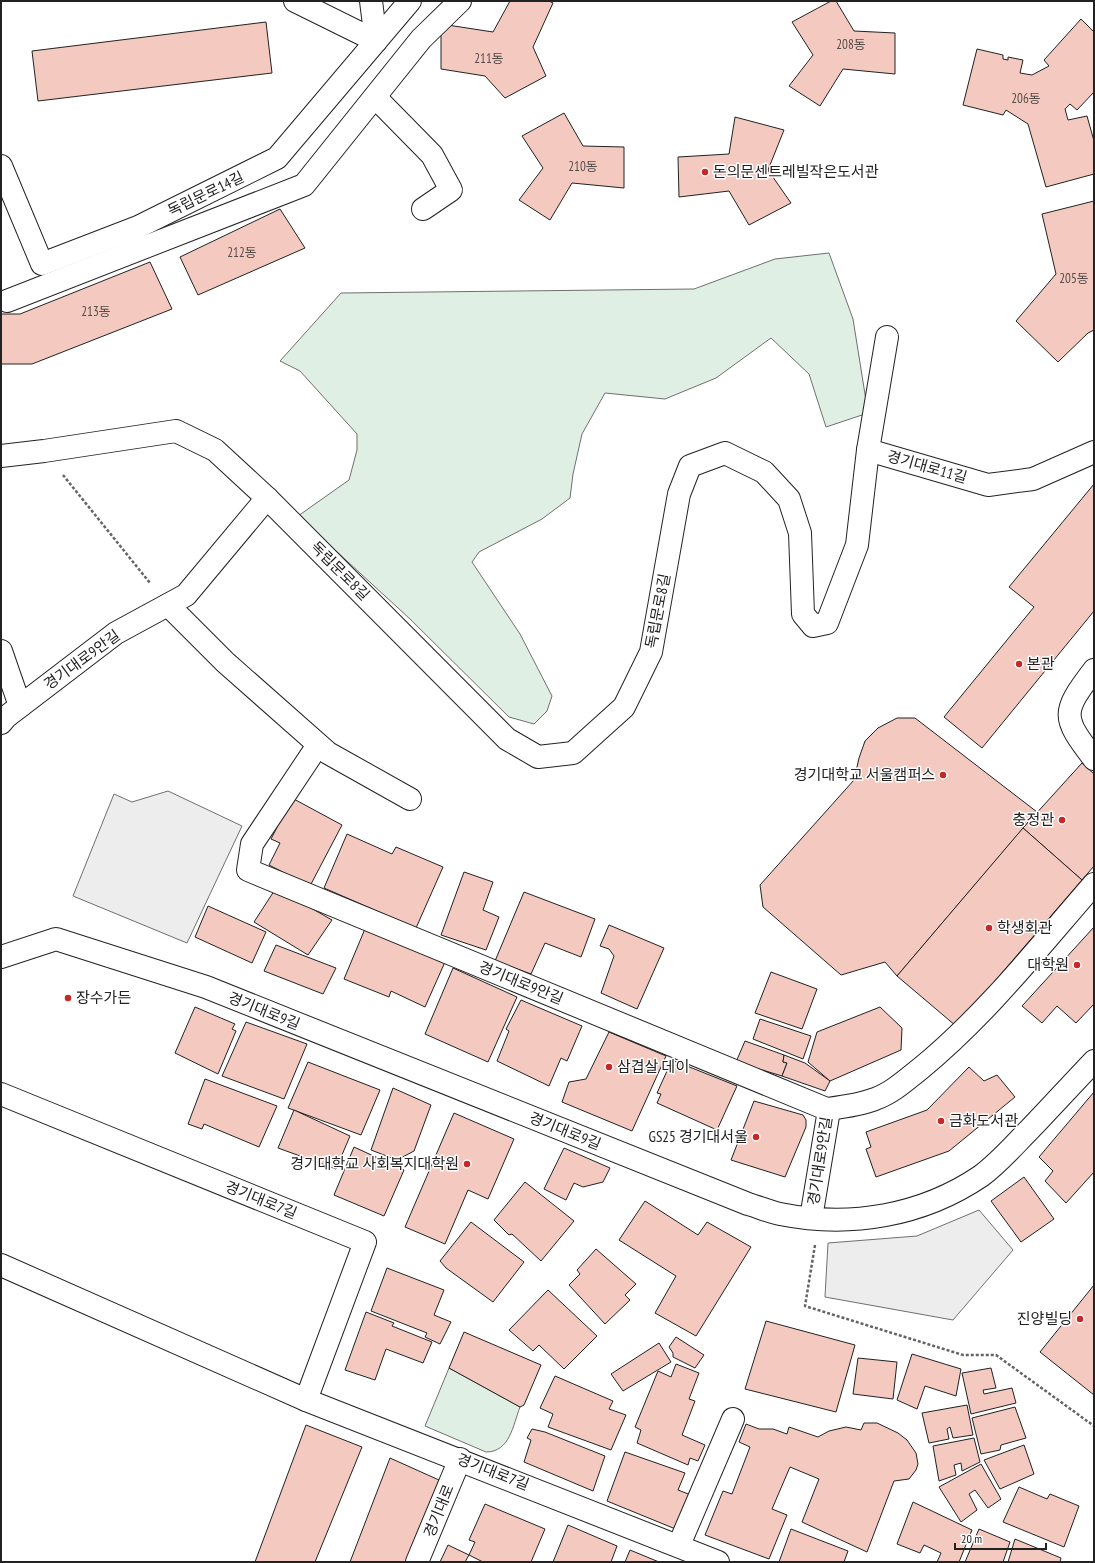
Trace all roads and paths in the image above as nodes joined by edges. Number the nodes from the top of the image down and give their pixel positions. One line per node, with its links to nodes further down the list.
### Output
1 (295, 1): 5 (street)
2 (371, 1): 5 (street)
3 (410, 1): 5 (street, 독립문로14길)
4 (460, 1): 6 (street)
5 (376, 42): 7 (street, 독립문로14길)
6 (375, 97): 8 (street); 9 (street)
7 (1, 166)
8 (423, 209)
9 (7, 301)
10 (887, 337): 11 (street, 경기대로11길)
11 (868, 450): 13 (street, 경기대로11길); 15 (street, 독립문로8길)
12 (44, 451): 14 (street, 독립문로8길); 15 (street, 독립문로8길); 16 (path)
13 (1094, 452)
14 (1, 456)
15 (267, 498): 16 (street, 경기대로9안길)
16 (168, 605): 19 (street, 경기대로9안길); 21 (street)
17 (1, 651): 19 (street)
18 (1094, 670): 22 (street)
19 (20, 706): 20 (street, 경기대로9안길)
20 (1, 723)
21 (318, 745): 23 (street); 28 (street, 경기대로9안길)
22 (1094, 760)
23 (410, 800)
24 (1094, 884): 28 (street)
25 (2, 953): 29 (street, 경기대로9길)
26 (1094, 1061): 29 (street, 경기대로9길)
27 (1, 1094): 31 (street, 경기대로7길)
28 (827, 1109): 29 (street, 경기대로9안길)
29 (811, 1218): 33 (path)
30 (1, 1265): 31 (street, 경기대로7길)
31 (306, 1400): 34 (street, 경기대로7길)
32 (733, 1419): 35 (street)
33 (1094, 1426)
34 (460, 1459): 35 (street, 경기대로7길); 36 (street, 경기대로)
35 (679, 1545): 37 (street, 경기대로7길)
36 (417, 1562)
37 (718, 1562)

